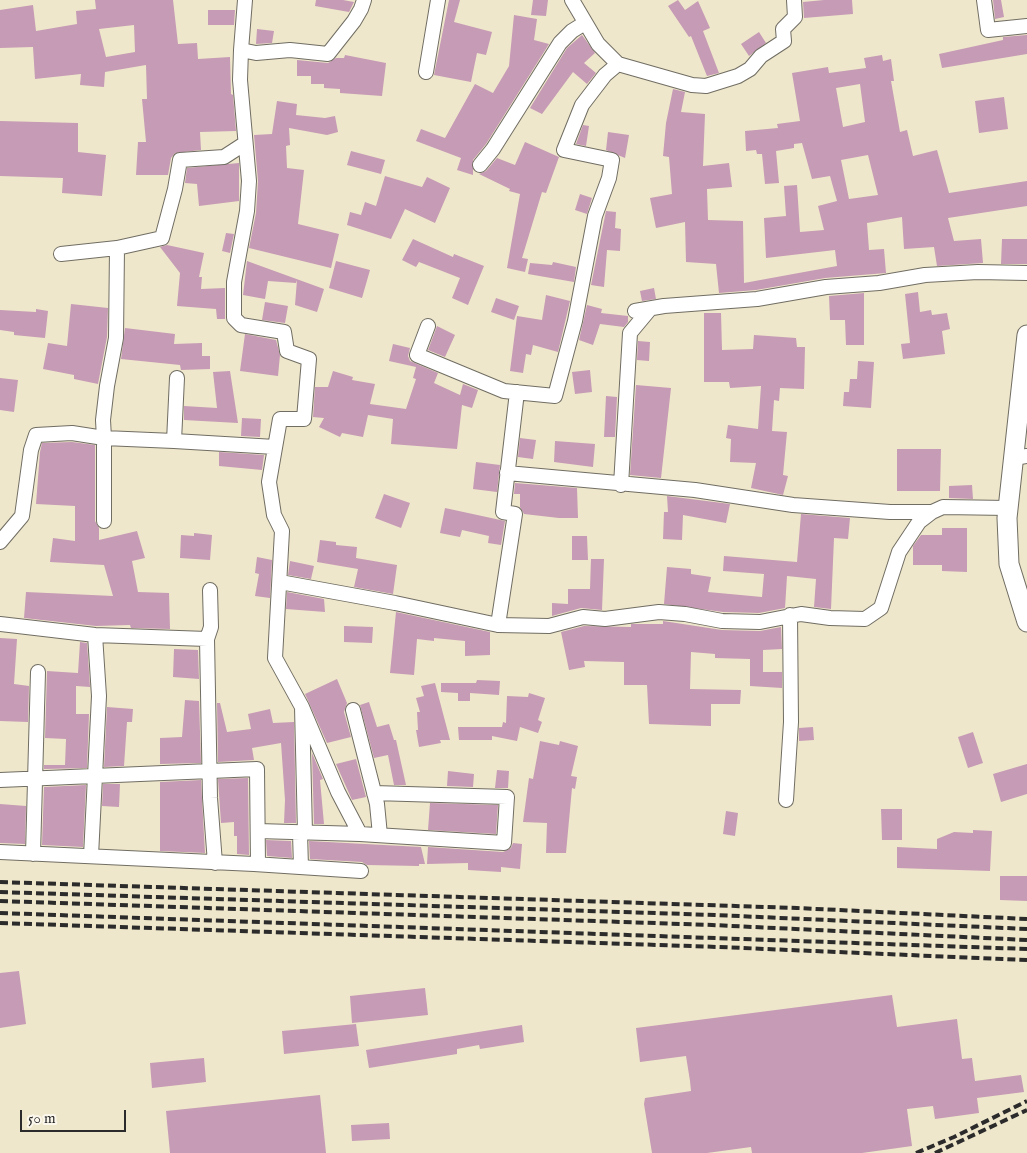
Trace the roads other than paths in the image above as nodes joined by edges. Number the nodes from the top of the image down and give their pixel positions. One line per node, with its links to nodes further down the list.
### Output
1 (245, 0): 9 (street)
2 (364, 0): 9 (street)
3 (438, 0): 11 (street)
4 (572, 0): 7 (street)
5 (794, 0): 10 (street)
6 (984, 0): 8 (street)
7 (585, 23): 10 (street); 13 (street)
8 (1027, 26)
9 (241, 50): 12 (street)
10 (618, 64): 22 (street)
11 (426, 72)
12 (244, 144): 14 (street); 25 (street)
13 (480, 165)
14 (117, 248): 15 (street); 23 (street)
15 (61, 254)
16 (1027, 273): 17 (street)
17 (650, 309): 18 (street); 28 (street)
18 (635, 311)
19 (428, 326): 22 (street)
20 (1027, 335): 26 (main road)
21 (177, 378): 24 (street)
22 (517, 392): 27 (street)
23 (104, 438): 24 (street); 31 (street); 32 (street)
24 (174, 441): 25 (street)
25 (275, 447): 33 (street)
26 (1020, 457): 29 (main road)
27 (507, 473): 28 (street); 38 (street)
28 (621, 485): 30 (street)
29 (1008, 508): 30 (street); 36 (main road)
30 (932, 512): 35 (street)
31 (104, 521)
32 (0, 542)
33 (280, 582): 38 (street); 42 (street)
34 (210, 590): 40 (street)
35 (790, 615): 38 (street); 49 (street)
36 (1027, 622)
37 (0, 624): 39 (street)
38 (498, 625)
39 (95, 635): 40 (street); 45 (street)
40 (207, 639): 44 (street)
41 (38, 672): 46 (street)
42 (302, 707): 51 (street); 52 (street)
43 (353, 710): 48 (street)
44 (209, 772): 45 (street); 50 (street); 57 (street)
45 (95, 777): 46 (street); 56 (street)
46 (36, 779): 47 (street); 55 (street)
47 (0, 780)
48 (374, 793): 53 (street); 53 (street)
49 (786, 800)
50 (258, 831): 51 (street); 58 (street)
51 (303, 833): 52 (street); 59 (street)
52 (360, 834): 53 (street)
53 (380, 835)
54 (0, 852): 55 (street)
55 (33, 854): 56 (street)
56 (91, 856): 57 (street)
57 (215, 863): 58 (street)
58 (258, 864): 59 (street)
59 (301, 867): 60 (street)
60 (361, 871)

